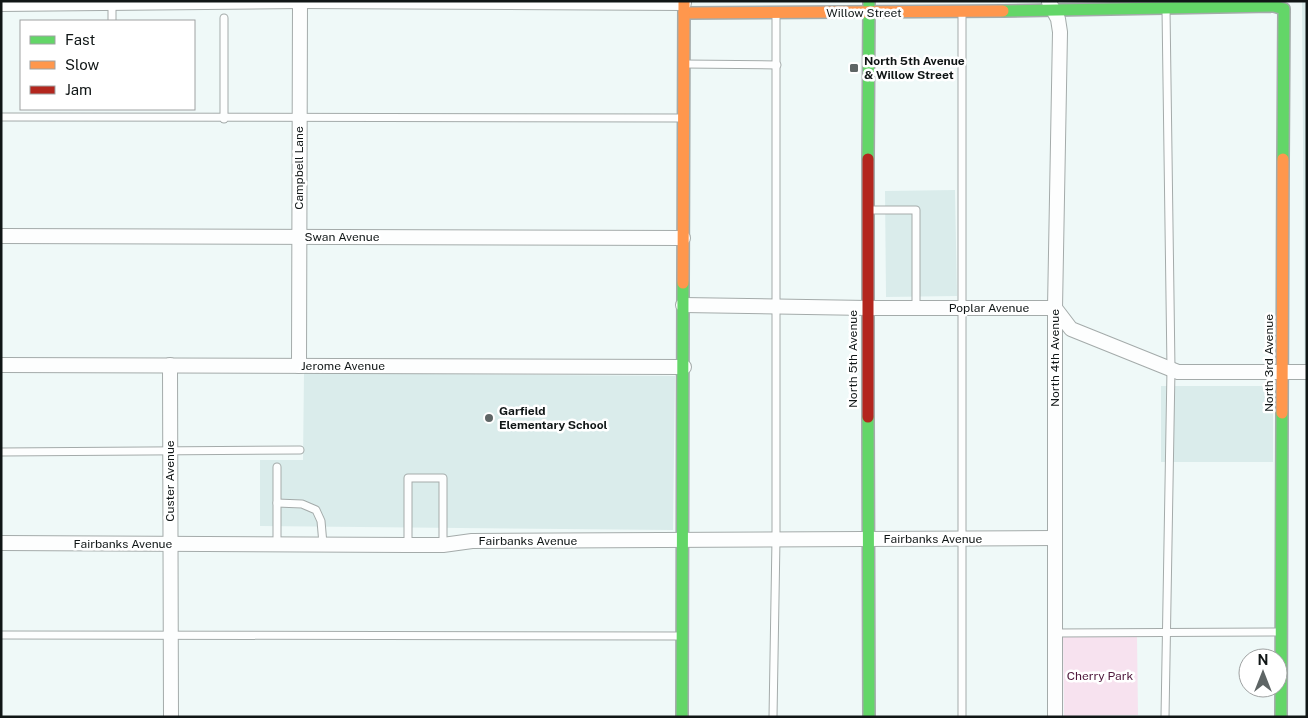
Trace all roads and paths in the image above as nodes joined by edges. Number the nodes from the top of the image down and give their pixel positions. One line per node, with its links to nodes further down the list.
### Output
1 (300, 1): 4 (street, Willow Street); 5 (street, Willow Street); 21 (street, Campbell Lane)
2 (869, 1): 13 (street, North 5th Avenue)
3 (54, 2): 5 (street, Willow Street); 6 (street, Willow Street)
4 (493, 2): 7 (street, Willow Street)
5 (112, 3): 15 (lane)
6 (1, 4)
7 (684, 6): 12 (street, Willow Street); 16 (street)
8 (1051, 6): 9 (street, Willow Street); 11 (street, Willow Street); 31 (street, North 4th Avenue)
9 (1166, 8): 10 (street, Willow Street); 36 (lane)
10 (1284, 10): 37 (street, North 3rd Avenue)
11 (962, 12): 13 (street, Willow Street); 30 (lane)
12 (776, 13): 13 (street, Willow Street); 17 (lane)
13 (869, 13): 22 (street, North 5th Avenue)
14 (224, 18): 19 (lane)
15 (112, 20)
16 (684, 64): 17 (lane); 20 (street)
17 (777, 65): 27 (lane)
18 (1, 117): 19 (lane)
19 (224, 118): 21 (lane)
20 (684, 118): 21 (lane); 25 (street)
21 (300, 119): 24 (street, Campbell Lane)
22 (868, 210): 28 (street, North 5th Avenue); 29 (lane)
23 (1, 236): 24 (street, Swan Avenue)
24 (299, 236): 25 (street, Swan Avenue); 34 (street, Campbell Lane)
25 (683, 238): 26 (street)
26 (683, 305): 27 (street, Poplar Avenue); 35 (street)
27 (777, 307): 28 (street, Poplar Avenue); 48 (lane)
28 (866, 308): 29 (street, Poplar Avenue); 45 (street, North 5th Avenue)
29 (916, 308): 30 (street, Poplar Avenue)
30 (962, 308): 31 (street, Poplar Avenue); 46 (lane)
31 (1056, 308): 36 (street); 44 (street, North 4th Avenue)
32 (1, 365): 33 (street, Jerome Avenue)
33 (170, 365): 34 (street, Jerome Avenue); 40 (street, Custer Avenue)
34 (299, 366): 35 (street, Jerome Avenue)
35 (684, 367): 47 (street)
36 (1171, 369): 37 (street); 57 (lane)
37 (1283, 372): 38 (street); 55 (street, North 3rd Avenue)
38 (1307, 372)
39 (300, 450): 40 (lane)
40 (170, 451): 41 (lane); 50 (street, Custer Avenue)
41 (1, 452)
42 (277, 467): 43 (lane)
43 (276, 502): 51 (lane); 52 (lane)
44 (1054, 538): 46 (street, Fairbanks Avenue); 56 (street, North 4th Avenue)
45 (868, 539): 46 (street, Fairbanks Avenue); 48 (street, Fairbanks Avenue); 64 (street, North 5th Avenue)
46 (963, 539): 65 (lane)
47 (684, 540): 48 (street, Fairbanks Avenue); 54 (street, Fairbanks Avenue); 60 (street)
48 (776, 540): 63 (lane)
49 (1, 543): 50 (street, Fairbanks Avenue)
50 (170, 544): 51 (street, Fairbanks Avenue); 59 (street, Custer Avenue)
51 (277, 544): 52 (street, Fairbanks Avenue)
52 (324, 544): 53 (street, Fairbanks Avenue)
53 (408, 545): 54 (street, Fairbanks Avenue); 54 (lane)
54 (443, 545)
55 (1282, 632): 57 (lane); 68 (street, North 3rd Avenue)
56 (1055, 633): 57 (lane); 66 (street, North 4th Avenue)
57 (1167, 633): 67 (lane)
58 (1, 635): 59 (lane)
59 (171, 635): 60 (lane); 61 (street, Custer Avenue)
60 (683, 636): 62 (street)
61 (171, 717)
62 (682, 717)
63 (773, 717)
64 (868, 717)
65 (962, 717)
66 (1055, 717)
67 (1165, 717)
68 (1281, 717)

